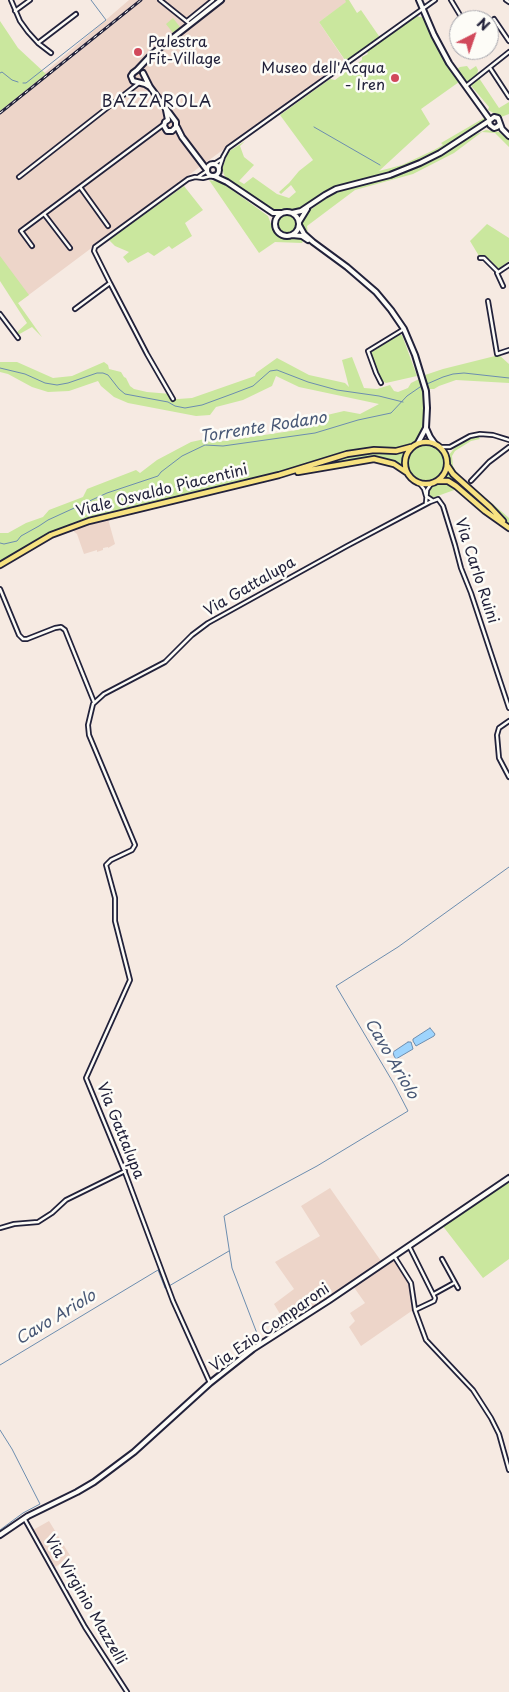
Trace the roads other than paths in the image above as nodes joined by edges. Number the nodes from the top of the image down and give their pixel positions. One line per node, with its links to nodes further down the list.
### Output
1 (11, 0): 9 (street)
2 (30, 0): 9 (street)
3 (160, 0): 11 (street)
4 (213, 0): 11 (street)
5 (221, 0): 11 (street)
6 (419, 0): 8 (street)
7 (435, 0): 8 (street)
8 (423, 8): 24 (street); 43 (street)
9 (15, 11): 14 (street)
10 (76, 14): 14 (street)
11 (188, 22): 17 (street)
12 (499, 27): 13 (street)
13 (509, 42)
14 (38, 43): 16 (street)
15 (509, 52): 18 (street)
16 (51, 53)
17 (145, 60): 19 (street); 20 (street)
18 (490, 68): 24 (street); 26 (street)
19 (137, 70): 20 (street); 21 (street)
20 (143, 74): 22 (street); 23 (street)
21 (133, 81): 22 (street); 25 (street)
22 (140, 83): 23 (street); 25 (street)
23 (150, 87): 28 (street)
24 (465, 87): 27 (street)
25 (127, 92): 49 (street)
26 (509, 97)
27 (482, 107): 29 (street); 32 (street)
28 (166, 110): 30 (street); 31 (street)
29 (495, 117): 32 (street); 34 (street)
30 (168, 120): 31 (street); 33 (street)
31 (174, 120): 35 (street)
32 (490, 121): 36 (street); 37 (street)
33 (164, 124): 38 (street); 39 (street)
34 (500, 124): 36 (street); 41 (street)
35 (177, 125): 39 (street); 40 (street)
36 (493, 127): 37 (street); 41 (street)
37 (477, 130): 52 (street)
38 (157, 131): 39 (street); 51 (street)
39 (168, 131): 40 (street)
40 (182, 137): 42 (street)
41 (509, 137)
42 (200, 158): 44 (street); 46 (street)
43 (223, 158): 44 (street); 45 (street)
44 (212, 164): 45 (street); 46 (street)
45 (219, 170): 47 (street); 50 (street)
46 (207, 171): 47 (street); 48 (street)
47 (212, 176): 48 (street); 50 (street)
48 (198, 177): 67 (street)
49 (19, 178)
50 (227, 182): 53 (street)
51 (80, 188): 56 (street); 59 (street)
52 (309, 206): 55 (street); 58 (street)
53 (264, 208): 54 (street); 57 (street)
54 (282, 213): 55 (street); 57 (street)
55 (292, 213): 58 (street)
56 (44, 214): 62 (street); 63 (street)
57 (275, 223): 60 (street)
58 (299, 223): 60 (street); 61 (street)
59 (108, 226)
60 (292, 235): 61 (street)
61 (313, 242): 72 (street)
62 (32, 246)
63 (70, 248)
64 (480, 258): 66 (street)
65 (509, 265): 66 (street)
66 (498, 272): 68 (street)
67 (110, 283): 70 (street); 76 (street)
68 (503, 286)
69 (488, 302): 74 (street)
70 (76, 308)
71 (0, 314): 73 (street)
72 (404, 329): 75 (street); 77 (street)
73 (18, 338)
74 (509, 350)
75 (381, 383)
76 (174, 399)
77 (426, 428): 79 (street); 80 (street)
78 (509, 440): 82 (street)
79 (418, 443): 80 (main road); 81 (main road)
80 (435, 444): 82 (main road)
81 (412, 447): 85 (main road); 86 (main road, Viale Osvaldo Piacentini)
82 (440, 447): 84 (main road)
83 (509, 447): 87 (street)
84 (447, 465): 88 (main road); 95 (main road)
85 (406, 472): 86 (main road, Viale Osvaldo Piacentini); 89 (main road)
86 (279, 475): 96 (main road, Viale Osvaldo Piacentini)
87 (471, 480)
88 (438, 481): 90 (main road); 95 (main road)
89 (420, 484): 90 (main road); 91 (street)
90 (431, 484): 91 (street)
91 (426, 496): 93 (street); 94 (street)
92 (439, 499): 93 (street, Via Gattalupa); 99 (street, Via Carlo Ruini)
93 (434, 500): 94 (street, Via Gattalupa)
94 (425, 504): 98 (street, Via Gattalupa)
95 (508, 527)
96 (0, 565)
97 (0, 590): 98 (street)
98 (94, 702): 102 (street, Via Gattalupa)
99 (509, 708)
100 (509, 721): 101 (street)
101 (509, 777)
102 (124, 1171): 104 (street); 112 (street, Via Gattalupa)
103 (509, 1178): 105 (street, Via Ezio Comparoni)
104 (0, 1228)
105 (409, 1246): 106 (street, Via Ezio Comparoni); 110 (street)
106 (394, 1256): 111 (street); 112 (street, Via Ezio Comparoni)
107 (442, 1259): 108 (street)
108 (455, 1283): 109 (street); 110 (street)
109 (458, 1288)
110 (434, 1294): 111 (street)
111 (415, 1310): 113 (street)
112 (210, 1384): 114 (street, Via Ezio Comparoni)
113 (509, 1470)
114 (24, 1518): 115 (street, Via Ezio Comparoni); 116 (street, Via Virginio Mazzelli)
115 (0, 1535)
116 (127, 1692)

